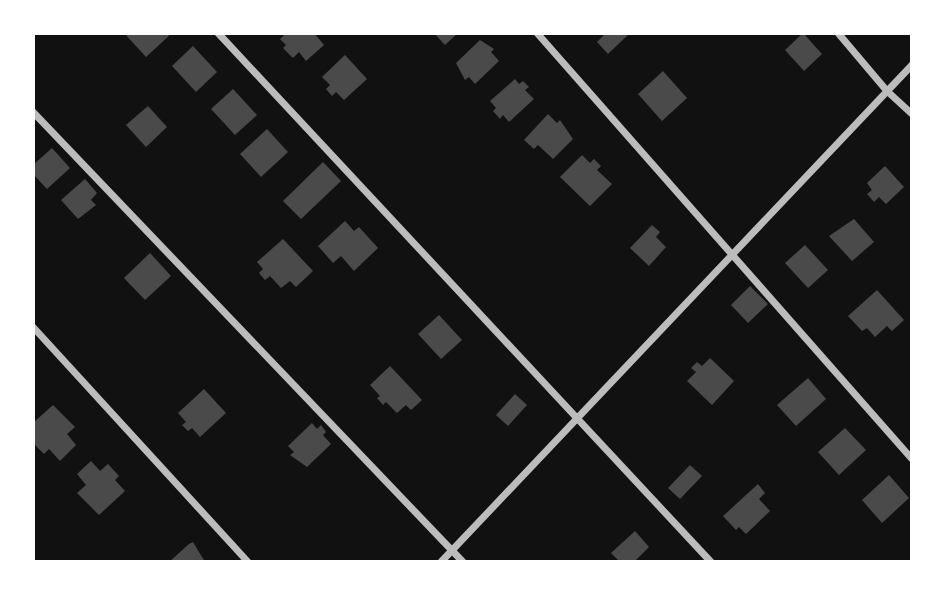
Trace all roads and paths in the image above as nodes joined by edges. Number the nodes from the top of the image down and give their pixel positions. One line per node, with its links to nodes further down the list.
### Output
1 (218, 33): 10 (street)
2 (537, 33): 8 (street)
3 (838, 33): 5 (street)
4 (912, 65): 5 (street)
5 (887, 91): 7 (street); 8 (street)
6 (33, 113): 12 (street)
7 (912, 114)
8 (732, 256): 10 (street); 11 (street)
9 (33, 327): 13 (street)
10 (576, 419): 12 (street); 16 (street)
11 (912, 459)
12 (452, 550): 14 (street); 15 (street)
13 (248, 562)
14 (441, 562)
15 (463, 562)
16 (710, 562)

